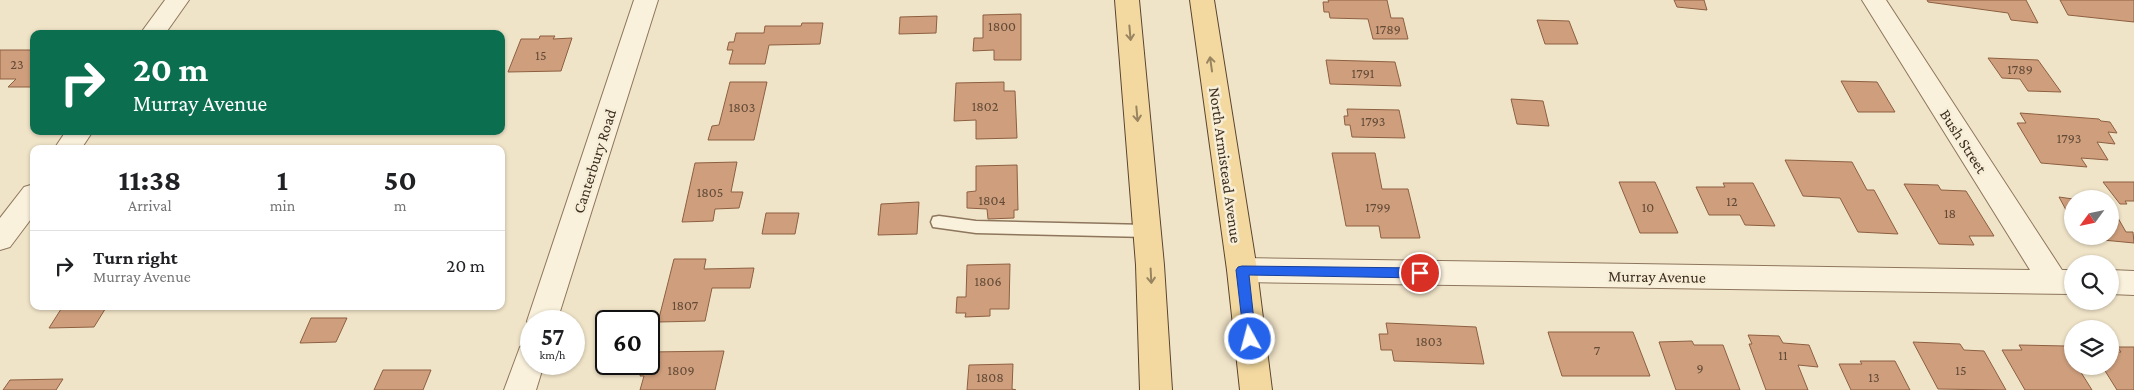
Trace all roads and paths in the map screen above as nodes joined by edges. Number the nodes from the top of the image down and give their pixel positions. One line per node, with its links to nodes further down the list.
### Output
1 (177, 0): 6 (street)
2 (646, 0): 15 (street, Canterbury Road)
3 (1127, 0): 9 (main road, one-way to 9)
4 (1202, 0): 11 (main road, North Armistead Avenue, one-way to 4)
5 (1874, 0): 12 (street, Bush Street)
6 (155, 30)
7 (30, 199): 10 (street)
8 (939, 222): 9 (lane)
9 (1147, 231): 18 (main road, one-way to 18)
10 (0, 239)
11 (1242, 270): 12 (street, Murray Avenue); 19 (main road, North Armistead Avenue)
12 (2063, 282)
13 (2119, 282): 14 (street)
14 (2134, 283)
15 (546, 310)
16 (525, 375): 17 (street)
17 (520, 390)
18 (1156, 390)
19 (1256, 390)

